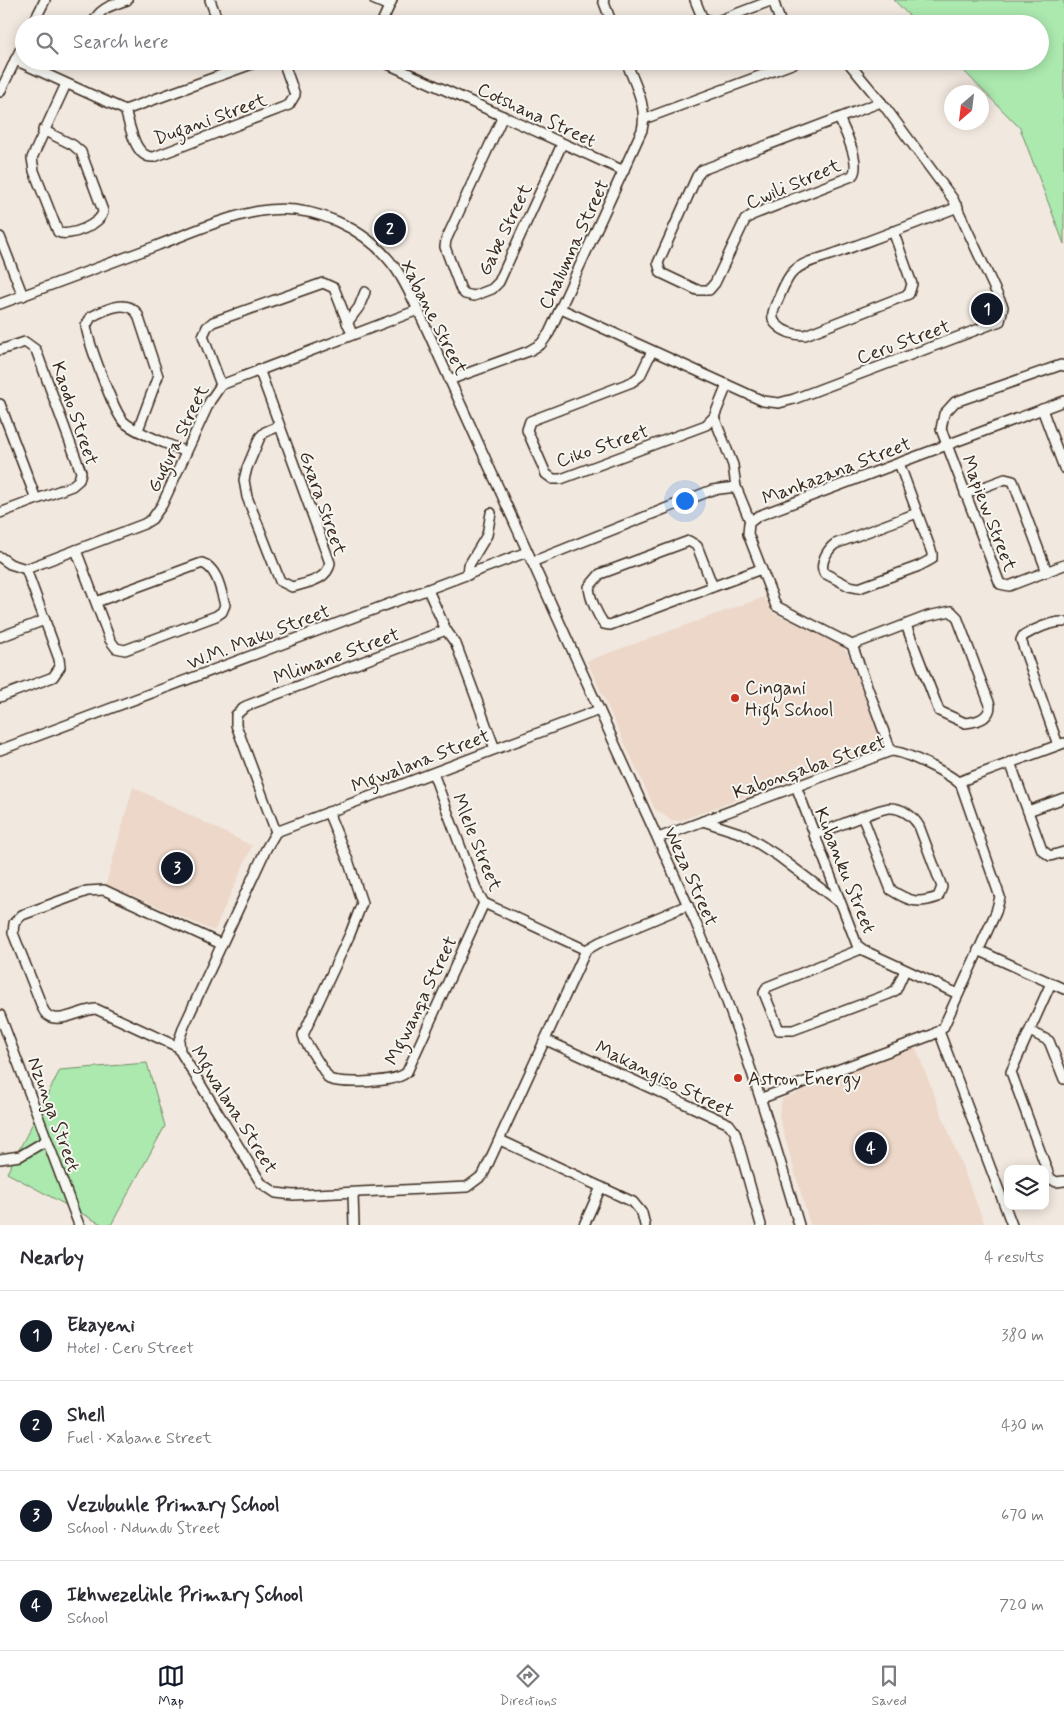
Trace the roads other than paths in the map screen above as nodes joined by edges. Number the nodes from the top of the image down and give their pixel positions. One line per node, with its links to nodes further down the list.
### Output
1 (45, 0): 9 (street)
2 (127, 0): 10 (street)
3 (210, 0): 11 (street)
4 (375, 0): 8 (street)
5 (603, 0): 13 (street)
6 (695, 0): 14 (street)
7 (773, 0): 15 (street); 16 (street)
8 (390, 3): 12 (street)
9 (38, 15)
10 (97, 15)
11 (214, 15)
12 (384, 15)
13 (609, 15)
14 (701, 15)
15 (733, 15)
16 (778, 15)
17 (15, 60): 26 (street)
18 (36, 70): 25 (street)
19 (225, 70): 28 (street)
20 (286, 70): 28 (street, Dugani Street)
21 (401, 70): 29 (street, Cotshana Street)
22 (629, 70): 31 (street)
23 (776, 70): 31 (street)
24 (854, 70): 27 (street, Ceru Street)
25 (66, 84): 28 (street); 32 (street)
26 (0, 92)
27 (881, 102): 30 (street, Cwili Street); 35 (street, Ceru Street)
28 (125, 110)
29 (503, 116): 33 (street, Cotshana Street); 33 (street, Gabe Street)
30 (839, 118): 30 (street, Cwili Street)
31 (644, 119): 34 (street, Chalumna Street)
32 (43, 130): 32 (street)
33 (562, 144): 34 (street, Cotshana Street)
34 (624, 171): 41 (street, Chalumna Street)
35 (958, 207): 36 (street); 51 (street, Ceru Street)
36 (893, 231): 36 (street)
37 (0, 237): 39 (street)
38 (365, 292): 43 (street)
39 (23, 296): 40 (street, Xabane Street); 42 (street, Xabane Street)
40 (0, 304)
41 (561, 309): 46 (street, Ceru Street); 49 (street, Chalumna Street)
42 (418, 310): 44 (street, Gugura Street); 49 (street, Xabane Street)
43 (347, 323): 44 (street); 50 (street)
44 (352, 334): 48 (street, Gugura Street)
45 (0, 350): 64 (street, Kaodo Street)
46 (652, 350): 51 (street, Ceru Street); 55 (street, Ciko Street)
47 (1064, 366): 58 (street, Mapiew Street)
48 (259, 369): 50 (street, Gugura Street); 56 (street, Gxara Street)
49 (449, 380): 70 (street, Xabane Street)
50 (221, 385): 59 (street, Gugura Street)
51 (728, 385): 55 (street)
52 (1064, 401): 54 (street, Mankazana Street)
53 (0, 404): 64 (street)
54 (1042, 409): 58 (street, Mankazana Street); 61 (street)
55 (714, 417): 62 (street)
56 (279, 426): 56 (street, Gxara Street)
57 (138, 430): 57 (street); 59 (street)
58 (946, 446): 60 (street, Mankazana Street); 63 (street, Mapiew Street)
59 (186, 452): 69 (street, Gugura Street)
60 (899, 463): 67 (street); 68 (street, Mankazana Street)
61 (1064, 468)
62 (736, 487): 68 (street); 72 (street)
63 (965, 494): 76 (street, Mapiew Street); 76 (street)
64 (36, 499): 65 (street, Kaodo Street)
65 (0, 513)
66 (491, 513): 77 (street)
67 (917, 513): 67 (street)
68 (750, 522): 75 (street, Mankazana Street)
69 (76, 550): 74 (street, Gugura Street); 80 (street)
70 (527, 552): 72 (street, Weza Street); 77 (street, W.M. Maku Street)
71 (0, 557): 74 (street)
72 (532, 562): 88 (street, Weza Street)
73 (1064, 565): 76 (street, Mapiew Street)
74 (26, 569): 81 (street)
75 (761, 569): 78 (street); 86 (street, Mankazana Street)
76 (1047, 572)
77 (468, 575): 79 (street, W.M. Maku Street)
78 (713, 587): 78 (street)
79 (428, 590): 84 (street); 91 (street, W.M. Maku Street)
80 (96, 602): 80 (street)
81 (45, 620): 85 (street); 87 (street)
82 (1064, 622): 89 (street)
83 (906, 625): 83 (street); 86 (street)
84 (446, 630): 90 (street); 102 (street, Mlimane Street)
85 (0, 638)
86 (852, 645): 92 (street)
87 (0, 697)
88 (599, 710): 90 (street, Mgwalana Street); 104 (street, Weza Street)
89 (1061, 744): 93 (street)
90 (496, 749): 94 (street, Mgwalana Street)
91 (0, 750)
92 (891, 751): 95 (street, Kabonqaba Street); 96 (street, Kabonqaba Street)
93 (1010, 762): 95 (street); 98 (street)
94 (433, 773): 99 (street, Mgwalana Street); 106 (street, Mlele Street)
95 (958, 782): 112 (street)
96 (796, 786): 101 (street, Kabonqaba Street); 103 (street, Kubanku Street)
97 (1064, 798): 98 (street)
98 (1028, 811): 105 (street)
99 (328, 812): 102 (street, Mgwalana Street); 106 (street, Mgwanqa Street)
100 (863, 818): 100 (street); 103 (street)
101 (703, 821): 104 (street, Kabonqaba Street); 107 (street)
102 (276, 832): 109 (street, Mgwalana Street)
103 (814, 835): 107 (street, Kubanku Street)
104 (658, 838): 108 (street, Weza Street)
105 (1064, 852)
106 (484, 903): 111 (street, Mlele Street)
107 (840, 904): 110 (street, Kubanku Street)
108 (688, 905): 111 (street); 123 (street, Weza Street)
109 (221, 944): 121 (street, Mgwalana Street); 121 (street)
110 (860, 949): 113 (street, Kubanku Street); 113 (street)
111 (586, 950): 120 (street, Mgwalana Street)
112 (978, 950): 114 (street); 116 (street)
113 (905, 970): 116 (street, Kubanku Street)
114 (1051, 983): 115 (street); 119 (street)
115 (1064, 989)
116 (958, 994): 118 (street)
117 (0, 1015): 124 (street, Nzunga Street)
118 (939, 1031): 123 (street); 136 (street)
119 (1030, 1031): 122 (street); 127 (street)
120 (546, 1040): 125 (street, Mgwalana Street); 134 (street, Makangiso Street)
121 (178, 1047): 129 (street, Mgwalana Street)
122 (1064, 1079)
123 (762, 1098): 135 (street, Weza Street)
124 (47, 1140): 126 (street); 130 (street, Nzunga Street)
125 (500, 1140): 128 (street); 129 (street, Mgwalana Street)
126 (0, 1159)
127 (1064, 1181)
128 (601, 1187): 132 (street); 133 (street)
129 (353, 1193): 131 (street)
130 (79, 1225)
131 (354, 1225)
132 (584, 1225)
133 (645, 1225)
134 (761, 1225)
135 (799, 1225)
136 (1012, 1225)

